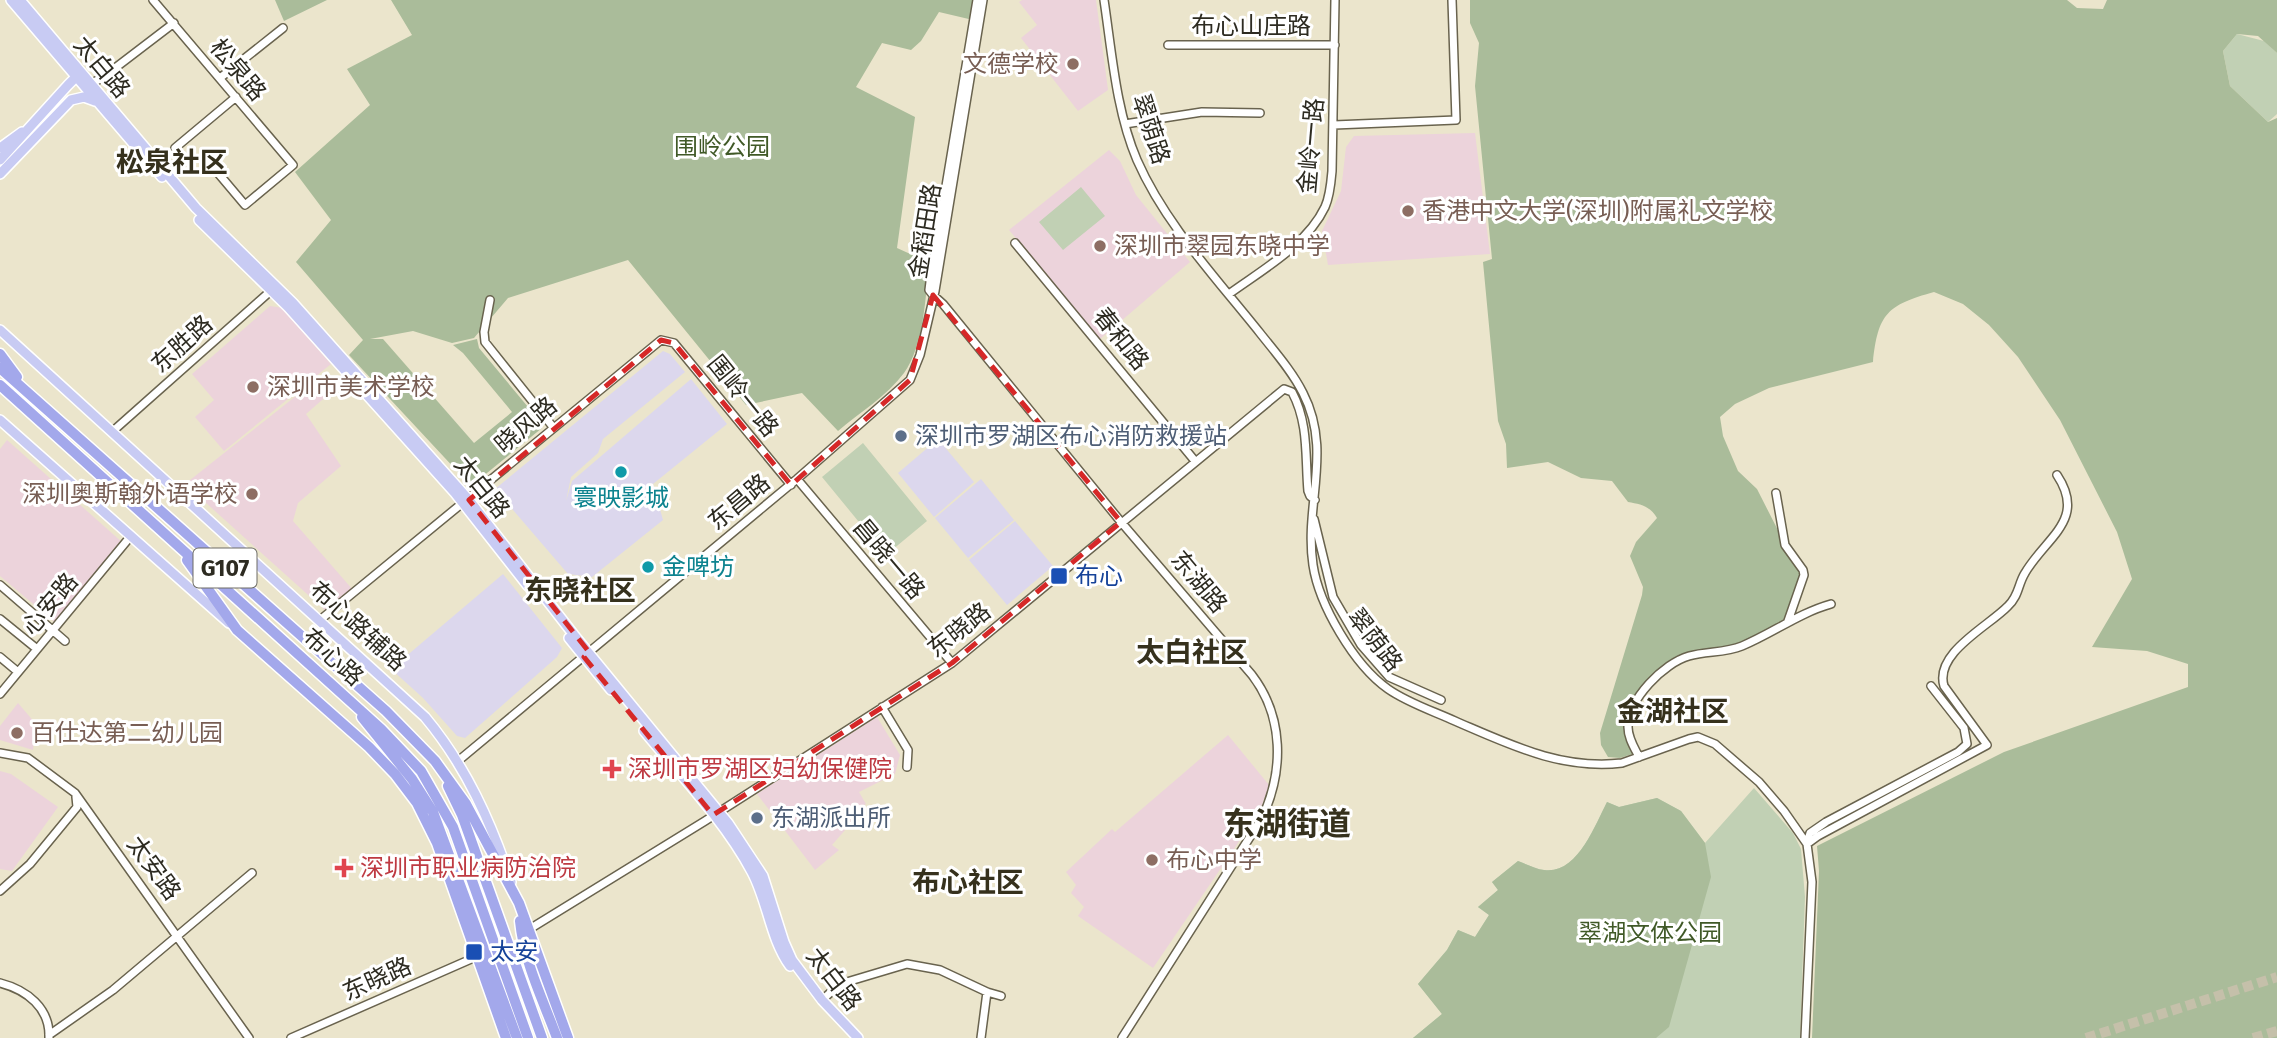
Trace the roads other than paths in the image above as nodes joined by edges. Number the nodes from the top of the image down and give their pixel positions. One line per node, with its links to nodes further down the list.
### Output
1 (11, 0): 13 (main road, 太白路)
2 (20, 0): 13 (main road, 太白路)
3 (153, 0): 8 (street, 松泉路)
4 (1104, 0): 17 (street, 翠荫路)
5 (1335, 0): 11 (street, 金岭一路)
6 (1452, 0): 18 (street)
7 (982, 1): 29 (street, 金稻田路); 29 (street, 金稻田路)
8 (174, 23): 12 (street, 松泉路); 13 (street)
9 (284, 27): 12 (street)
10 (1168, 45): 11 (street, 布心山庄路)
11 (1335, 45): 18 (street, 金岭一路)
12 (220, 78): 14 (street, 松泉路)
13 (83, 81): 15 (main road, 太白路); 21 (main road); 21 (main road); 27 (main road, 太白路)
14 (236, 97): 20 (street); 23 (street, 松泉路)
15 (99, 105): 19 (main road); 27 (main road, 太白路)
16 (1260, 113): 17 (street)
17 (1125, 124): 28 (street, 翠荫路)
18 (1334, 125): 28 (street, 金岭一路)
19 (26, 147): 21 (main road); 25 (main road)
20 (174, 148)
21 (7, 150): 22 (main road); 24 (main road)
22 (0, 160)
23 (207, 160)
24 (0, 166)
25 (0, 174)
26 (1016, 243): 42 (street, 春和路)
27 (274, 287): 41 (street, 东胜路); 47 (main road, 太白路)
28 (1229, 294): 46 (street, 翠荫路)
29 (933, 295): 44 (street, 东昌路); 49 (street, 东湖路)
30 (490, 300): 40 (street)
31 (0, 330): 41 (main road, 布心路辅路)
32 (661, 340): 40 (street, 晓风路); 44 (street, 围岭一路)
33 (0, 354): 36 (highway)
34 (0, 368): 36 (highway, 布心路 / G107)
35 (0, 385): 38 (highway, 布心路 / G107)
36 (30, 395): 70 (highway, 布心路 / G107)
37 (0, 396): 38 (highway)
38 (27, 410): 51 (highway, 布心路 / G107)
39 (0, 420): 50 (main road)
40 (553, 427): 47 (street, 晓风路)
41 (113, 431): 55 (main road, 布心路辅路)
42 (1195, 461): 46 (street, 东晓路); 49 (street, 东晓路)
43 (2057, 475): 77 (street)
44 (794, 482): 61 (street, 东昌路); 63 (street, 昌晓一路)
45 (1776, 493): 56 (street)
46 (1315, 500): 48 (street, 翠荫路)
47 (466, 502): 55 (street, 晓风路); 61 (main road, 太白路)
48 (1312, 515): 68 (street); 72 (street, 翠荫路)
49 (1121, 522): 63 (street, 东晓路); 100 (street, 东湖路)
50 (130, 537): 57 (street, 心安路); 58 (main road)
51 (174, 542): 58 (highway, G107); 67 (highway, 布心路)
52 (0, 585): 57 (street)
53 (1830, 604): 56 (street)
54 (0, 619): 60 (street)
55 (320, 620): 73 (main road, 布心路辅路)
56 (1788, 621): 72 (street)
57 (53, 630): 59 (street); 60 (street, 心安路)
58 (237, 630): 83 (highway, G107)
59 (65, 641)
60 (37, 649): 64 (street, 心安路)
61 (586, 654): 73 (street, 东昌路); 76 (main road, 太白路)
62 (0, 657): 64 (street)
63 (952, 663): 69 (street, 东晓路)
64 (18, 672): 66 (street, 心安路)
65 (1931, 685): 77 (street)
66 (1, 691)
67 (346, 698): 92 (highway); 93 (highway, 布心路)
68 (1441, 700)
69 (882, 706): 74 (street); 76 (street, 东晓路)
70 (417, 743): 80 (highway, 布心路 / G107); 94 (highway, 布心路)
71 (0, 753): 75 (street, 太安路)
72 (1639, 757): 77 (street, 翠荫路)
73 (458, 761): 80 (main road, 布心路辅路)
74 (907, 767)
75 (75, 793): 79 (street); 82 (street, 太安路)
76 (716, 813): 81 (street, 东晓路); 87 (main road, 太白路); 97 (main road, 太白路)
77 (1807, 844): 101 (street, 翠荫路)
78 (253, 873): 82 (street)
79 (0, 891)
80 (519, 903): 81 (highway, 布心路辅路 / G107); 95 (highway)
81 (528, 930): 96 (highway, 布心路辅路 / G107)
82 (178, 935): 88 (street); 89 (street, 太安路)
83 (478, 956): 90 (street, 东晓路); 91 (highway, G107)
84 (0, 983): 88 (street)
85 (987, 992): 86 (street); 87 (street); 99 (street)
86 (1001, 996)
87 (822, 1000): 98 (main road, 太白路)
88 (49, 1036)
89 (249, 1038)
90 (291, 1038)
91 (506, 1038)
92 (515, 1038)
93 (528, 1038)
94 (542, 1038)
95 (557, 1038)
96 (568, 1038)
97 (850, 1038)
98 (858, 1038)
99 (981, 1038)
100 (1122, 1038)
101 (1805, 1038)

